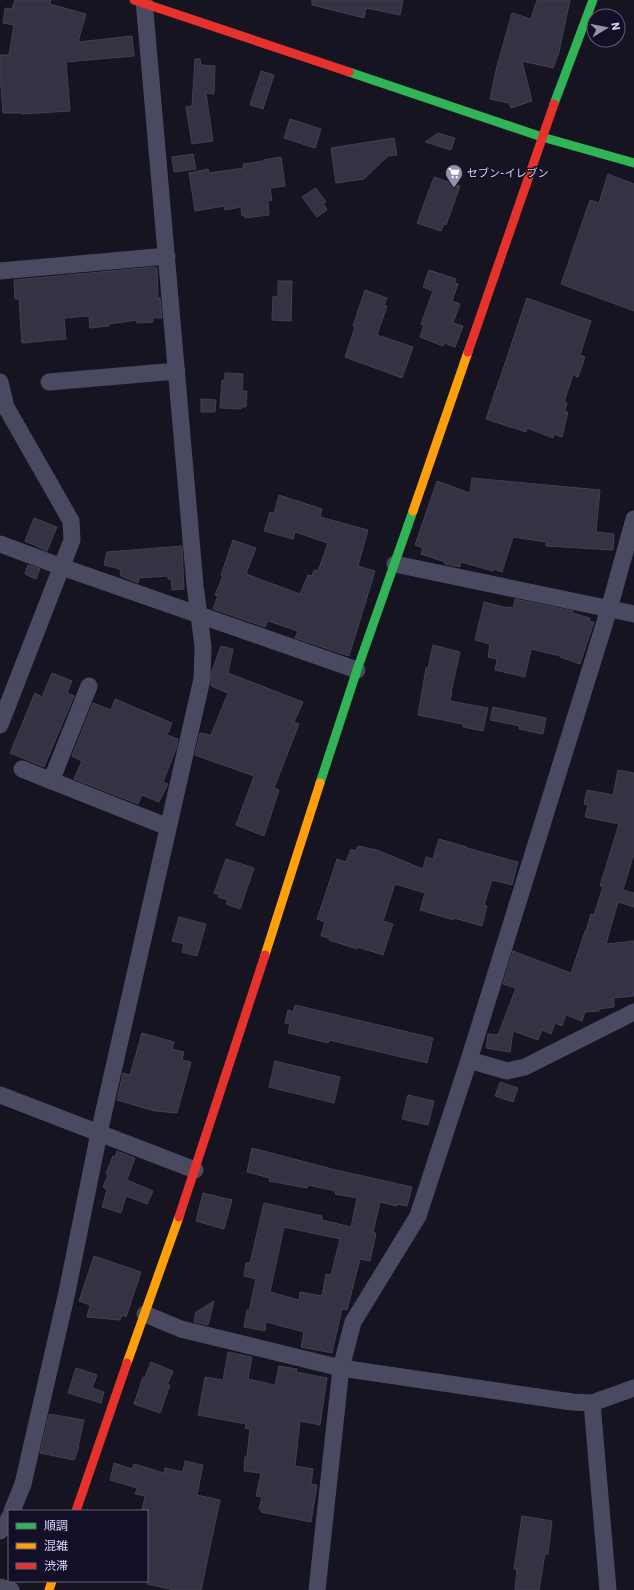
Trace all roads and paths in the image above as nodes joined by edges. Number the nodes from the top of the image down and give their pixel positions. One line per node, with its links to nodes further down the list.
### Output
1 (593, 0): 3 (street)
2 (141, 1): 3 (street); 5 (street)
3 (542, 137): 4 (street); 12 (street)
4 (634, 164)
5 (167, 256): 6 (street); 7 (street)
6 (0, 271)
7 (177, 371): 9 (street); 16 (street)
8 (0, 382): 13 (street)
9 (49, 382)
10 (634, 519): 14 (street)
11 (0, 544): 13 (street)
12 (395, 564): 14 (street); 17 (street)
13 (62, 567): 16 (street); 19 (street)
14 (609, 609): 15 (street); 24 (street)
15 (634, 614)
16 (199, 615): 17 (street); 22 (street)
17 (357, 670): 27 (street)
18 (89, 686): 21 (street)
19 (0, 725)
20 (22, 769): 21 (street)
21 (51, 780): 22 (street)
22 (168, 827): 26 (street)
23 (634, 1012): 24 (street)
24 (469, 1060): 29 (street)
25 (0, 1095): 26 (street)
26 (99, 1133): 27 (street); 32 (street)
27 (195, 1170): 28 (street)
28 (145, 1314): 29 (street); 33 (street)
29 (341, 1368): 31 (street); 38 (street)
30 (634, 1388): 31 (street)
31 (592, 1403): 39 (street)
32 (12, 1510)
33 (76, 1510)
34 (8, 1520): 35 (street)
35 (0, 1531)
36 (0, 1587): 37 (street)
37 (10, 1590)
38 (317, 1590)
39 (608, 1590)

